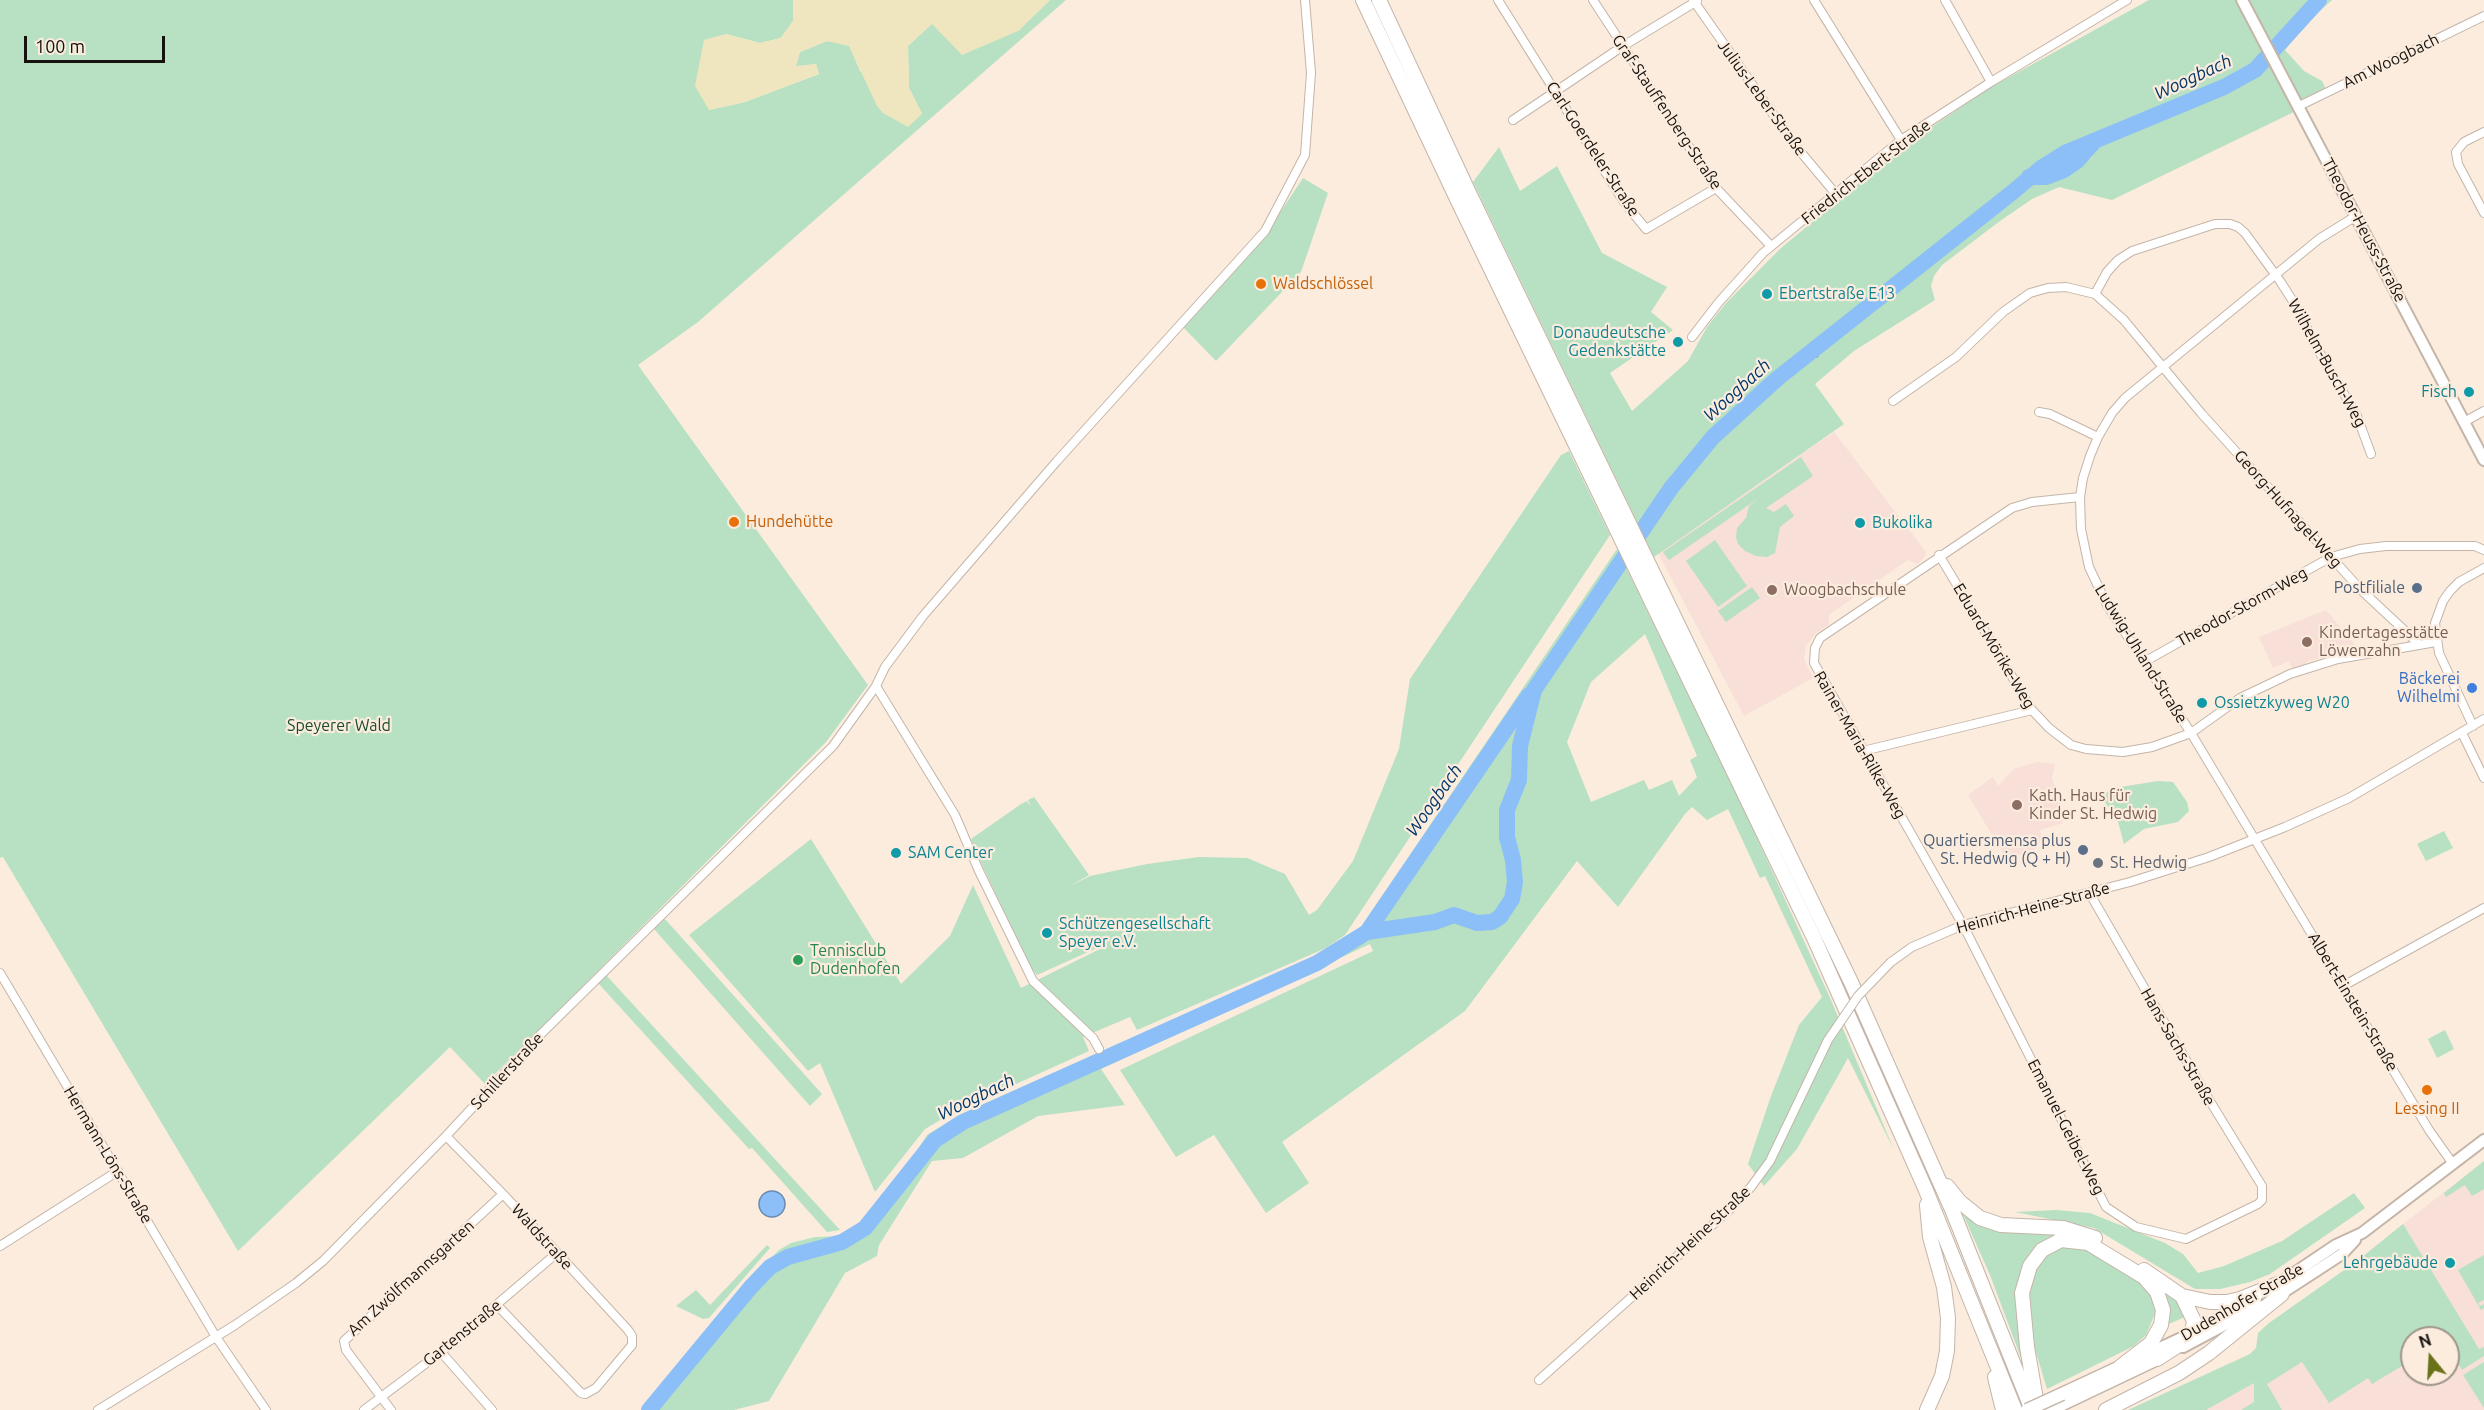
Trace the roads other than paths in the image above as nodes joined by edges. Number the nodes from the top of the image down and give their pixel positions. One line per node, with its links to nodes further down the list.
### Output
1 (1305, 0): 45 (street, Schillerstraße)
2 (1363, 0): 19 (highway)
3 (1379, 0): 19 (highway)
4 (1498, 0): 14 (street, Carl-Goerdeler-Straße)
5 (1593, 0): 12 (street, Graf-Stauffenberg-Straße)
6 (1814, 0): 18 (street)
7 (2127, 0): 13 (street, Friedrich-Ebert-Straße)
8 (2242, 0): 15 (main road, Theodor-Heuss-Straße)
9 (1695, 1): 12 (street); 21 (street, Julius-Leber-Straße)
10 (1948, 1): 13 (street)
11 (2484, 16): 15 (street, Am Woogbach)
12 (1623, 46): 14 (street); 20 (street, Graf-Stauffenberg-Straße)
13 (1991, 82): 18 (street, Friedrich-Ebert-Straße)
14 (1555, 92): 16 (street); 20 (street, Carl-Goerdeler-Straße)
15 (2299, 106): 24 (main road, Theodor-Heuss-Straße)
16 (1513, 120)
17 (2484, 132): 23 (street)
18 (1901, 140): 21 (street, Friedrich-Ebert-Straße)
19 (1447, 163): 22 (highway)
20 (1716, 188): 25 (street, Graf-Stauffenberg-Straße)
21 (1835, 193): 25 (street, Friedrich-Ebert-Straße)
22 (1463, 197): 64 (highway); 65 (highway)
23 (2484, 213)
24 (2356, 216): 26 (street, Ludwig-Uhland-Straße); 33 (main road, Theodor-Heuss-Straße)
25 (1771, 246): 28 (street, Friedrich-Ebert-Straße)
26 (2275, 275): 27 (street, Wilhelm-Busch-Weg); 29 (street, Ludwig-Uhland-Straße); 35 (street, Wilhelm-Busch-Weg)
27 (2095, 294): 29 (street, Georg-Hufnagel-Weg); 30 (street)
28 (1692, 337)
29 (2163, 367): 34 (street, Ludwig-Uhland-Straße); 40 (street, Georg-Hufnagel-Weg)
30 (1893, 401)
31 (2484, 411): 33 (street)
32 (2040, 412): 34 (street)
33 (2464, 422): 36 (main road, Theodor-Heuss-Straße)
34 (2098, 437): 37 (street, Ludwig-Uhland-Straße)
35 (2371, 454)
36 (2484, 460)
37 (2080, 497): 39 (street, Rainer-Maria-Rilke-Weg); 44 (street, Ludwig-Uhland-Straße)
38 (2484, 550): 40 (street, Theodor-Storm-Weg)
39 (1939, 555): 46 (street, Eduard-Mörike-Weg); 51 (street, Rainer-Maria-Rilke-Weg)
40 (2331, 556): 43 (street, Georg-Hufnagel-Weg); 44 (street, Theodor-Storm-Weg)
41 (2484, 568): 42 (street)
42 (2436, 642): 43 (street, Eduard-Mörike-Weg); 48 (street)
43 (2420, 644): 49 (street, Eduard-Mörike-Weg)
44 (2144, 662): 49 (street, Ludwig-Uhland-Straße)
45 (876, 686): 59 (street); 60 (street, Schillerstraße)
46 (2032, 710): 49 (street, Eduard-Mörike-Weg); 51 (street)
47 (2484, 719): 48 (street, Heinrich-Heine-Straße)
48 (2472, 726): 50 (street, Heinrich-Heine-Straße)
49 (2191, 733): 53 (street, Ludwig-Uhland-Straße)
50 (2462, 733): 52 (street); 53 (street, Heinrich-Heine-Straße)
51 (1863, 751): 56 (street, Rainer-Maria-Rilke-Weg)
52 (2484, 778)
53 (2255, 839): 54 (street, Heinrich-Heine-Straße); 58 (street, Albert-Einstein-Straße)
54 (2090, 894): 56 (street, Heinrich-Heine-Straße); 67 (street, Hans-Sachs-Straße)
55 (2484, 908): 58 (street)
56 (1963, 925): 67 (street, Emanuel-Geibel-Weg); 79 (street, Heinrich-Heine-Straße, bridge)
57 (0, 973): 63 (street, Hermann-Löns-Straße)
58 (2343, 986): 62 (street, Albert-Einstein-Straße)
59 (1099, 1049)
60 (446, 1136): 66 (street, Waldstraße); 75 (street, Schillerstraße)
61 (2484, 1140): 62 (main road, Dudenhofer Straße)
62 (2453, 1164): 70 (main road, Dudenhofer Straße)
63 (118, 1171): 68 (street); 75 (street, Hermann-Löns-Straße)
64 (1935, 1171): 71 (highway); 91 (highway)
65 (1925, 1188): 73 (highway); 87 (highway)
66 (503, 1194): 69 (street, Waldstraße); 80 (street, Am Zwölfmannsgarten)
67 (2262, 1200)
68 (0, 1246)
69 (557, 1253): 72 (street, Gartenstraße); 72 (street, Waldstraße)
70 (2280, 1289): 71 (highway); 74 (main road, Dudenhofer Straße); 77 (main road, Dudenhofer Straße); 94 (highway)
71 (2181, 1296): 74 (highway)
72 (497, 1305): 76 (street, Gartenstraße)
73 (1984, 1332): 88 (highway); 89 (highway)
74 (2192, 1333): 77 (highway); 78 (main road, Dudenhofer Straße)
75 (216, 1336): 82 (street, Schillerstraße); 83 (street, Hermann-Löns-Straße)
76 (441, 1352): 80 (street, Gartenstraße); 86 (street)
77 (2157, 1359): 81 (main road)
78 (2120, 1367): 81 (main road); 92 (highway)
79 (1539, 1380)
80 (381, 1398): 84 (street, Gartenstraße); 85 (street)
81 (2063, 1398): 90 (main road, bridge); 93 (main road)
82 (98, 1410)
83 (266, 1410)
84 (364, 1410)
85 (391, 1410)
86 (492, 1410)
87 (1927, 1410)
88 (2003, 1410)
89 (2015, 1410)
90 (2027, 1410)
91 (2032, 1410)
92 (2038, 1410)
93 (2050, 1410)
94 (2106, 1410)

